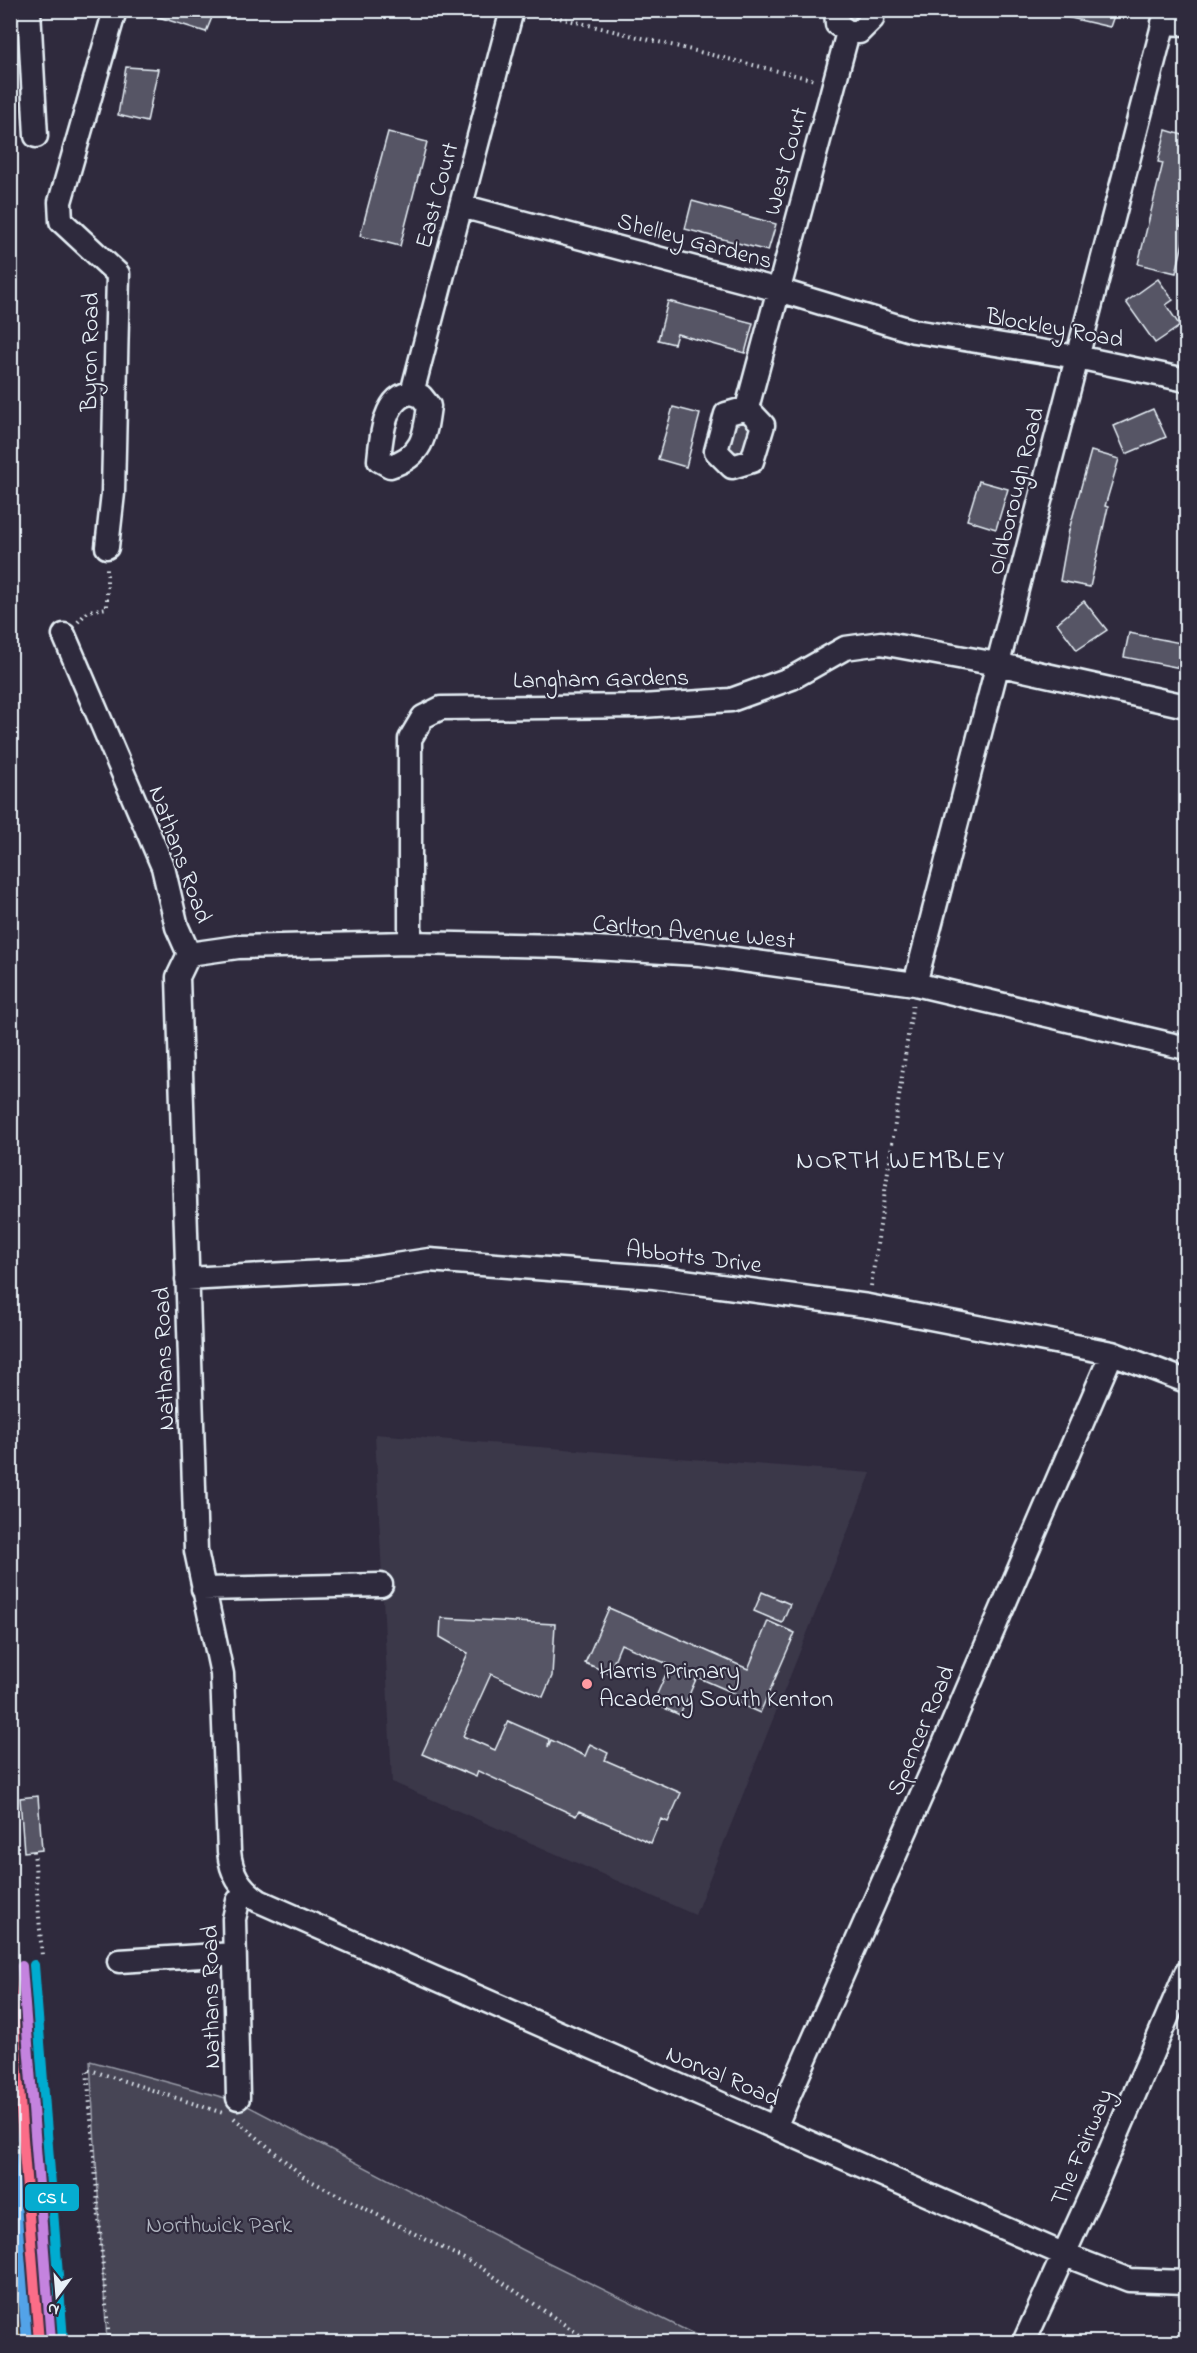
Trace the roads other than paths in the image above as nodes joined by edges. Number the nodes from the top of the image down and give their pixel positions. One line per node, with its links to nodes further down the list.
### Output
1 (29, 10): 9 (street)
2 (115, 10): 17 (street, Byron Road)
3 (512, 10): 10 (street, East Court)
4 (836, 10): 8 (street)
5 (871, 10): 8 (street)
6 (1165, 17): 7 (street); 13 (street, Oldborough Road)
7 (1186, 24)
8 (848, 32): 11 (street, West Court)
9 (36, 136)
10 (461, 206): 11 (street, Shelley Gardens); 15 (street, East Court)
11 (778, 290): 12 (street, Shelley Gardens); 16 (street, West Court)
12 (914, 331): 13 (street, Blockley Road)
13 (1077, 357): 14 (street, Blockley Road); 19 (street, Oldborough Road)
14 (1186, 380)
15 (412, 393)
16 (747, 408)
17 (107, 547)
18 (64, 635): 22 (street, Nathans Road)
19 (997, 664): 20 (street, Langham Gardens); 21 (street, Langham Gardens); 23 (street, Oldborough Road)
20 (1186, 706)
21 (410, 944): 22 (street, Carlton Avenue West); 23 (street, Carlton Avenue West)
22 (189, 954): 25 (street, Nathans Road)
23 (915, 984): 24 (street, Carlton Avenue West)
24 (1186, 1048)
25 (187, 1279): 26 (street, Abbotts Drive); 29 (street, Nathans Road)
26 (1112, 1353): 27 (street, Abbotts Drive); 35 (street, Spencer Road)
27 (1186, 1381)
28 (381, 1585): 29 (street)
29 (203, 1590): 30 (street, Nathans Road)
30 (245, 1892): 31 (street, Nathans Road); 35 (street, Norval Road)
31 (234, 1954): 32 (street); 34 (street, Nathans Road)
32 (119, 1961)
33 (1186, 1973): 36 (street, The Fairway)
34 (238, 2098)
35 (775, 2127): 36 (street, Norval Road)
36 (1065, 2255): 37 (street, Norval Road); 38 (street, The Fairway)
37 (1186, 2282)
38 (1024, 2343)

